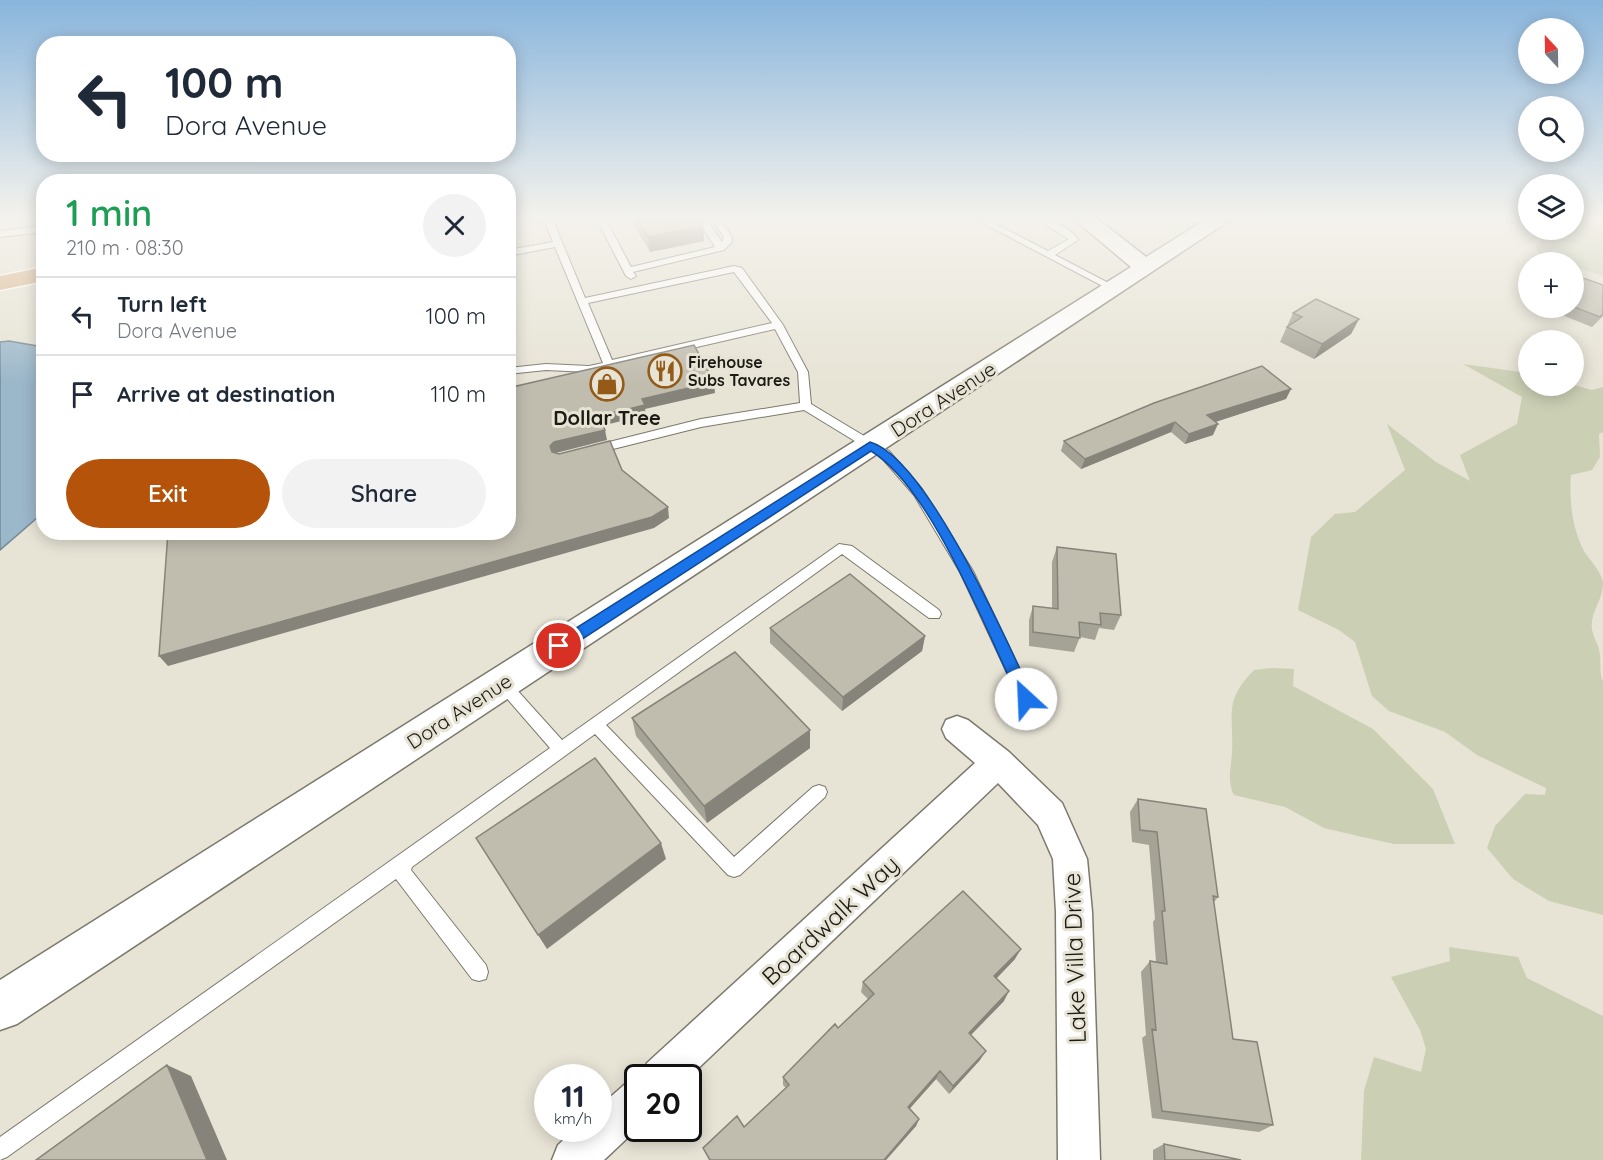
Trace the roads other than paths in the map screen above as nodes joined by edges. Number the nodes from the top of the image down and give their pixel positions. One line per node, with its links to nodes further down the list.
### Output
1 (572, 274): 13 (lane)
2 (630, 274): 10 (lane)
3 (709, 274): 10 (lane)
4 (742, 274): 14 (lane)
5 (1086, 274): 11 (lane)
6 (1137, 274): 11 (street, Dora Avenue)
7 (36, 276): 8 (main road)
8 (0, 283)
9 (36, 284): 12 (main road)
10 (636, 289): 13 (lane)
11 (1115, 289): 18 (street, Dora Avenue)
12 (0, 291)
13 (583, 301): 15 (lane)
14 (778, 325): 15 (lane); 17 (lane)
15 (609, 365): 16 (lane)
16 (516, 370)
17 (806, 406): 18 (lane); 19 (lane)
18 (870, 446): 21 (street, Dora Avenue); 22 (lane)
19 (585, 452)
20 (934, 614): 23 (lane)
21 (502, 683): 25 (lane); 30 (street, Dora Avenue)
22 (1026, 699)
23 (595, 724): 25 (lane); 27 (lane)
24 (957, 729): 26 (street, Lake Villa Drive)
25 (561, 749): 28 (lane)
26 (998, 762): 31 (street, Boardwalk Way); 35 (street, Lake Villa Drive)
27 (819, 792)
28 (405, 862): 29 (lane); 33 (lane)
29 (479, 972)
30 (0, 1007)
31 (675, 1064)
32 (624, 1112): 34 (street)
33 (0, 1150)
34 (573, 1160)
35 (1079, 1160)

